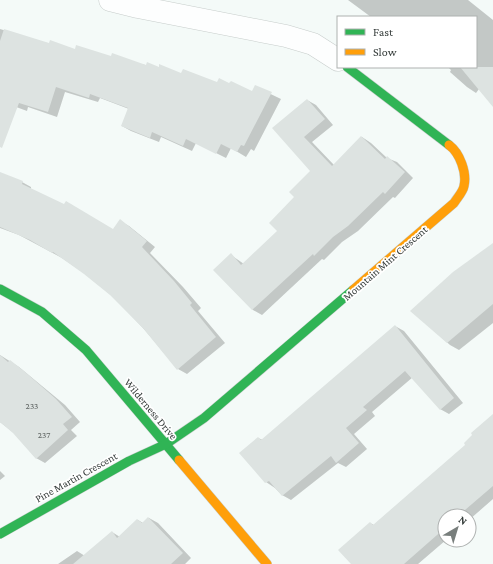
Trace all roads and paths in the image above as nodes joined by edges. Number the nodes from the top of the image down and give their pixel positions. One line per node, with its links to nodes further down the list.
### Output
1 (110, 0): 2 (street)
2 (337, 59)
3 (349, 68): 5 (street, Mountain Mint Crescent)
4 (0, 289): 5 (street, Wilderness Drive)
5 (166, 444): 6 (street, Pine Martin Crescent); 7 (street, Wilderness Drive)
6 (0, 534)
7 (267, 564)

